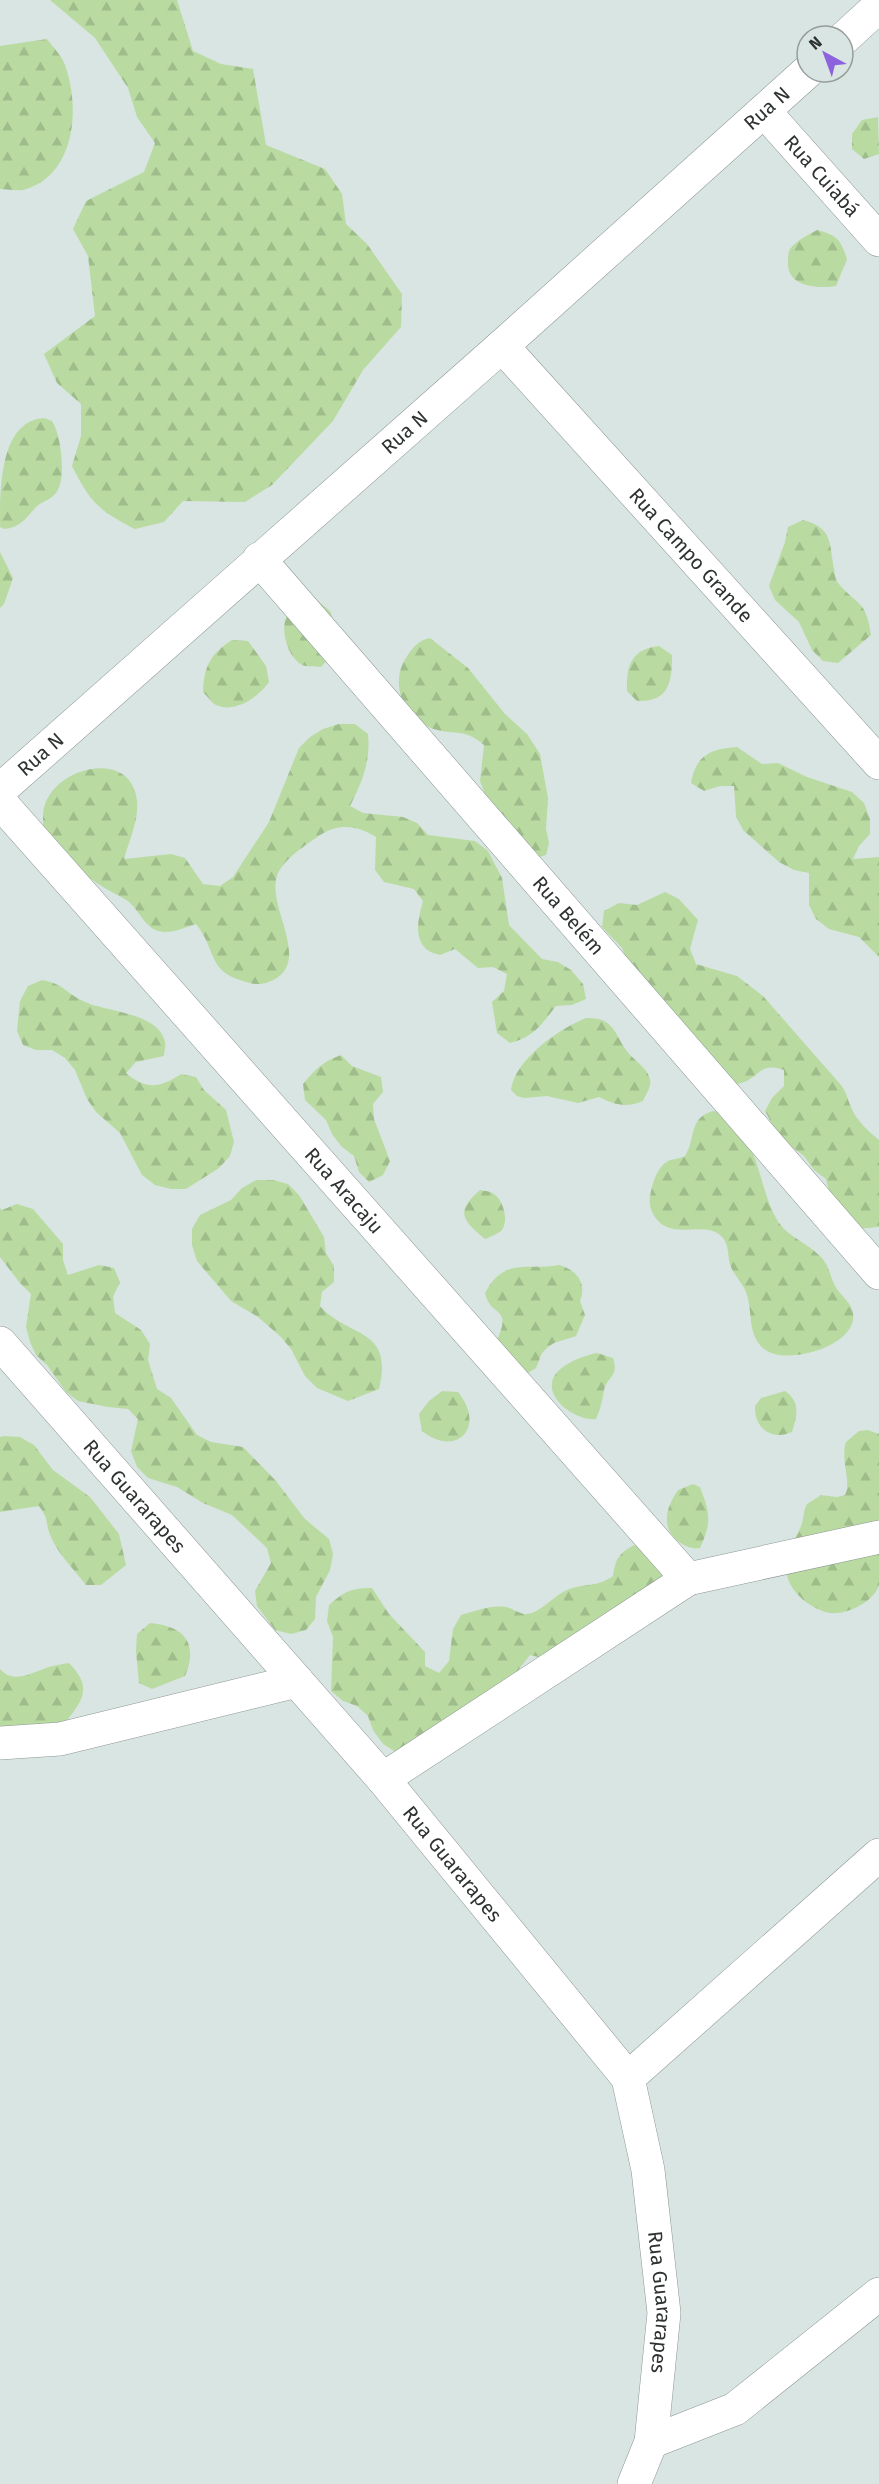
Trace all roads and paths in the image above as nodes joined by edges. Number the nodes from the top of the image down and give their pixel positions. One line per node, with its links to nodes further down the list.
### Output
1 (879, 6): 2 (street)
2 (855, 28)
3 (795, 83): 4 (street, Rua N)
4 (765, 111): 5 (street, Rua Cuiabá); 6 (street, Rua N)
5 (879, 240)
6 (502, 346): 7 (street, Rua N); 8 (street, Rua Campo Grande)
7 (259, 559): 9 (street, Rua N); 11 (street, Rua Belém)
8 (879, 764)
9 (0, 790)
10 (0, 802): 14 (street, Rua Aracaju)
11 (879, 1272)
12 (0, 1343): 15 (street, Rua Guararapes)
13 (879, 1537): 14 (street)
14 (688, 1579): 17 (street)
15 (297, 1681): 16 (street); 17 (street, Rua Guararapes)
16 (0, 1743)
17 (383, 1779): 19 (street, Rua Guararapes)
18 (879, 1855): 19 (street)
19 (628, 2078): 21 (street, Rua Guararapes)
20 (879, 2294): 21 (street)
21 (651, 2442): 22 (street, Rua Guararapes)
22 (634, 2484)

